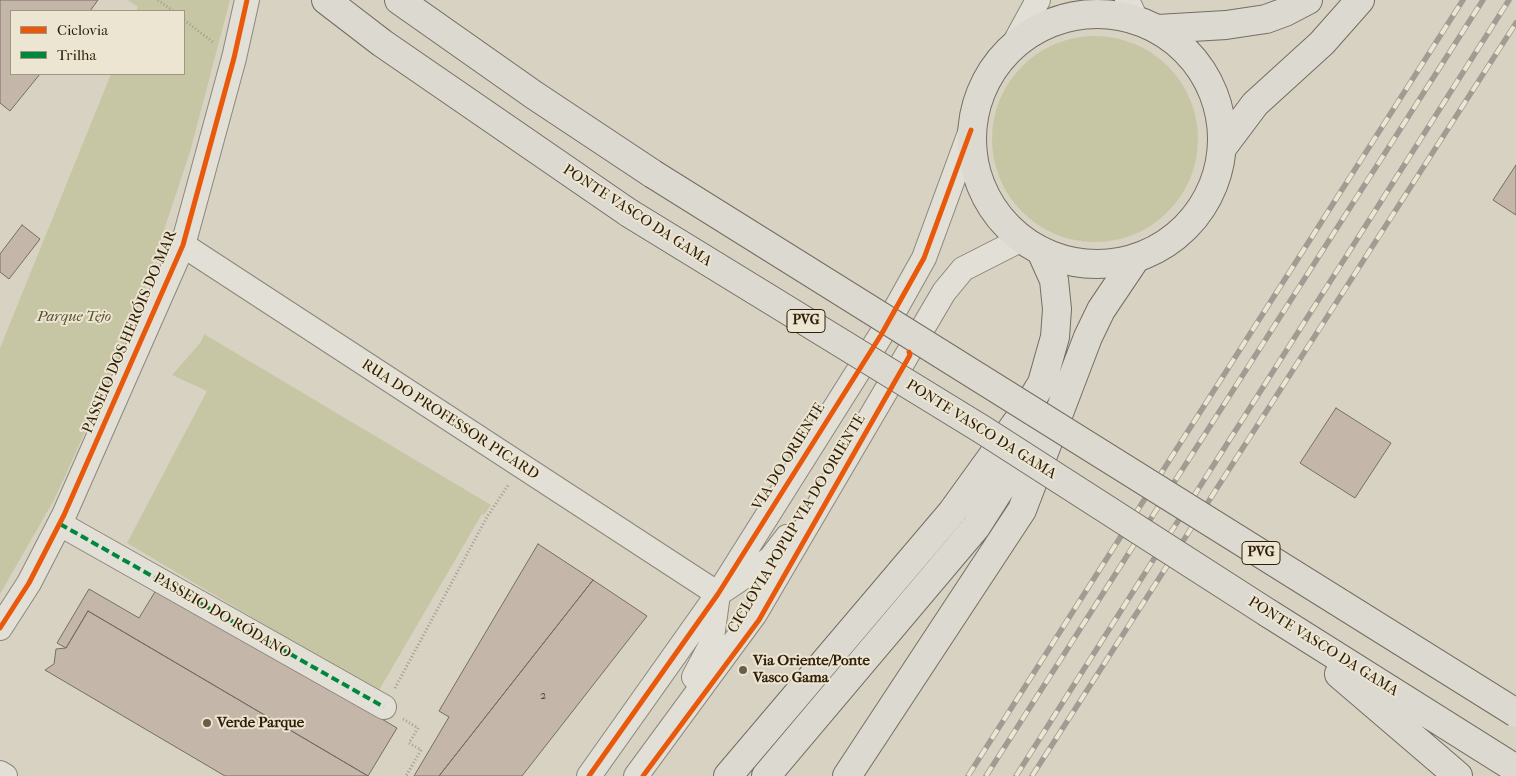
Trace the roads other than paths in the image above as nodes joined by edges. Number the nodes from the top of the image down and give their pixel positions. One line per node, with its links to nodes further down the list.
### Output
1 (247, 0): 11 (street, PASSEIO DOS HERÓIS DO MAR)
2 (326, 0): 18 (main road, PONTE VASCO DA GAMA / PVG, bridge)
3 (399, 0): 21 (main road, PVG, bridge)
4 (1038, 0): 8 (street)
5 (1308, 0): 7 (main road)
6 (1360, 0): 10 (main road)
7 (1140, 16): 8 (main road); 10 (main road)
8 (1014, 44): 9 (main road)
9 (971, 130): 12 (main road); 17 (street, VIA DO ORIENTE)
10 (1222, 148): 13 (main road)
11 (183, 245): 16 (street, PASSEIO DOS HERÓIS DO MAR); 17 (street, RUA DO PROFESSOR PICARD)
12 (1031, 245): 13 (main road); 15 (street); 28 (main road)
13 (1136, 258): 14 (main road)
14 (1074, 375): 29 (main road); 30 (main road)
15 (836, 477): 17 (street); 22 (street)
16 (60, 524): 19 (street, PASSEIO DOS HERÓIS DO MAR); 20 (street, PASSEIO DO RÓDANO)
17 (718, 594): 22 (street); 26 (street, VIA DO ORIENTE)
18 (1268, 613): 23 (main road, PONTE VASCO DA GAMA / PVG); 31 (main road)
19 (0, 628)
20 (384, 708)
21 (1516, 714)
22 (658, 747): 27 (street)
23 (1516, 769)
24 (0, 773): 25 (street)
25 (5, 776)
26 (589, 776)
27 (636, 776)
28 (728, 776)
29 (766, 776)
30 (847, 776)
31 (1458, 776)

